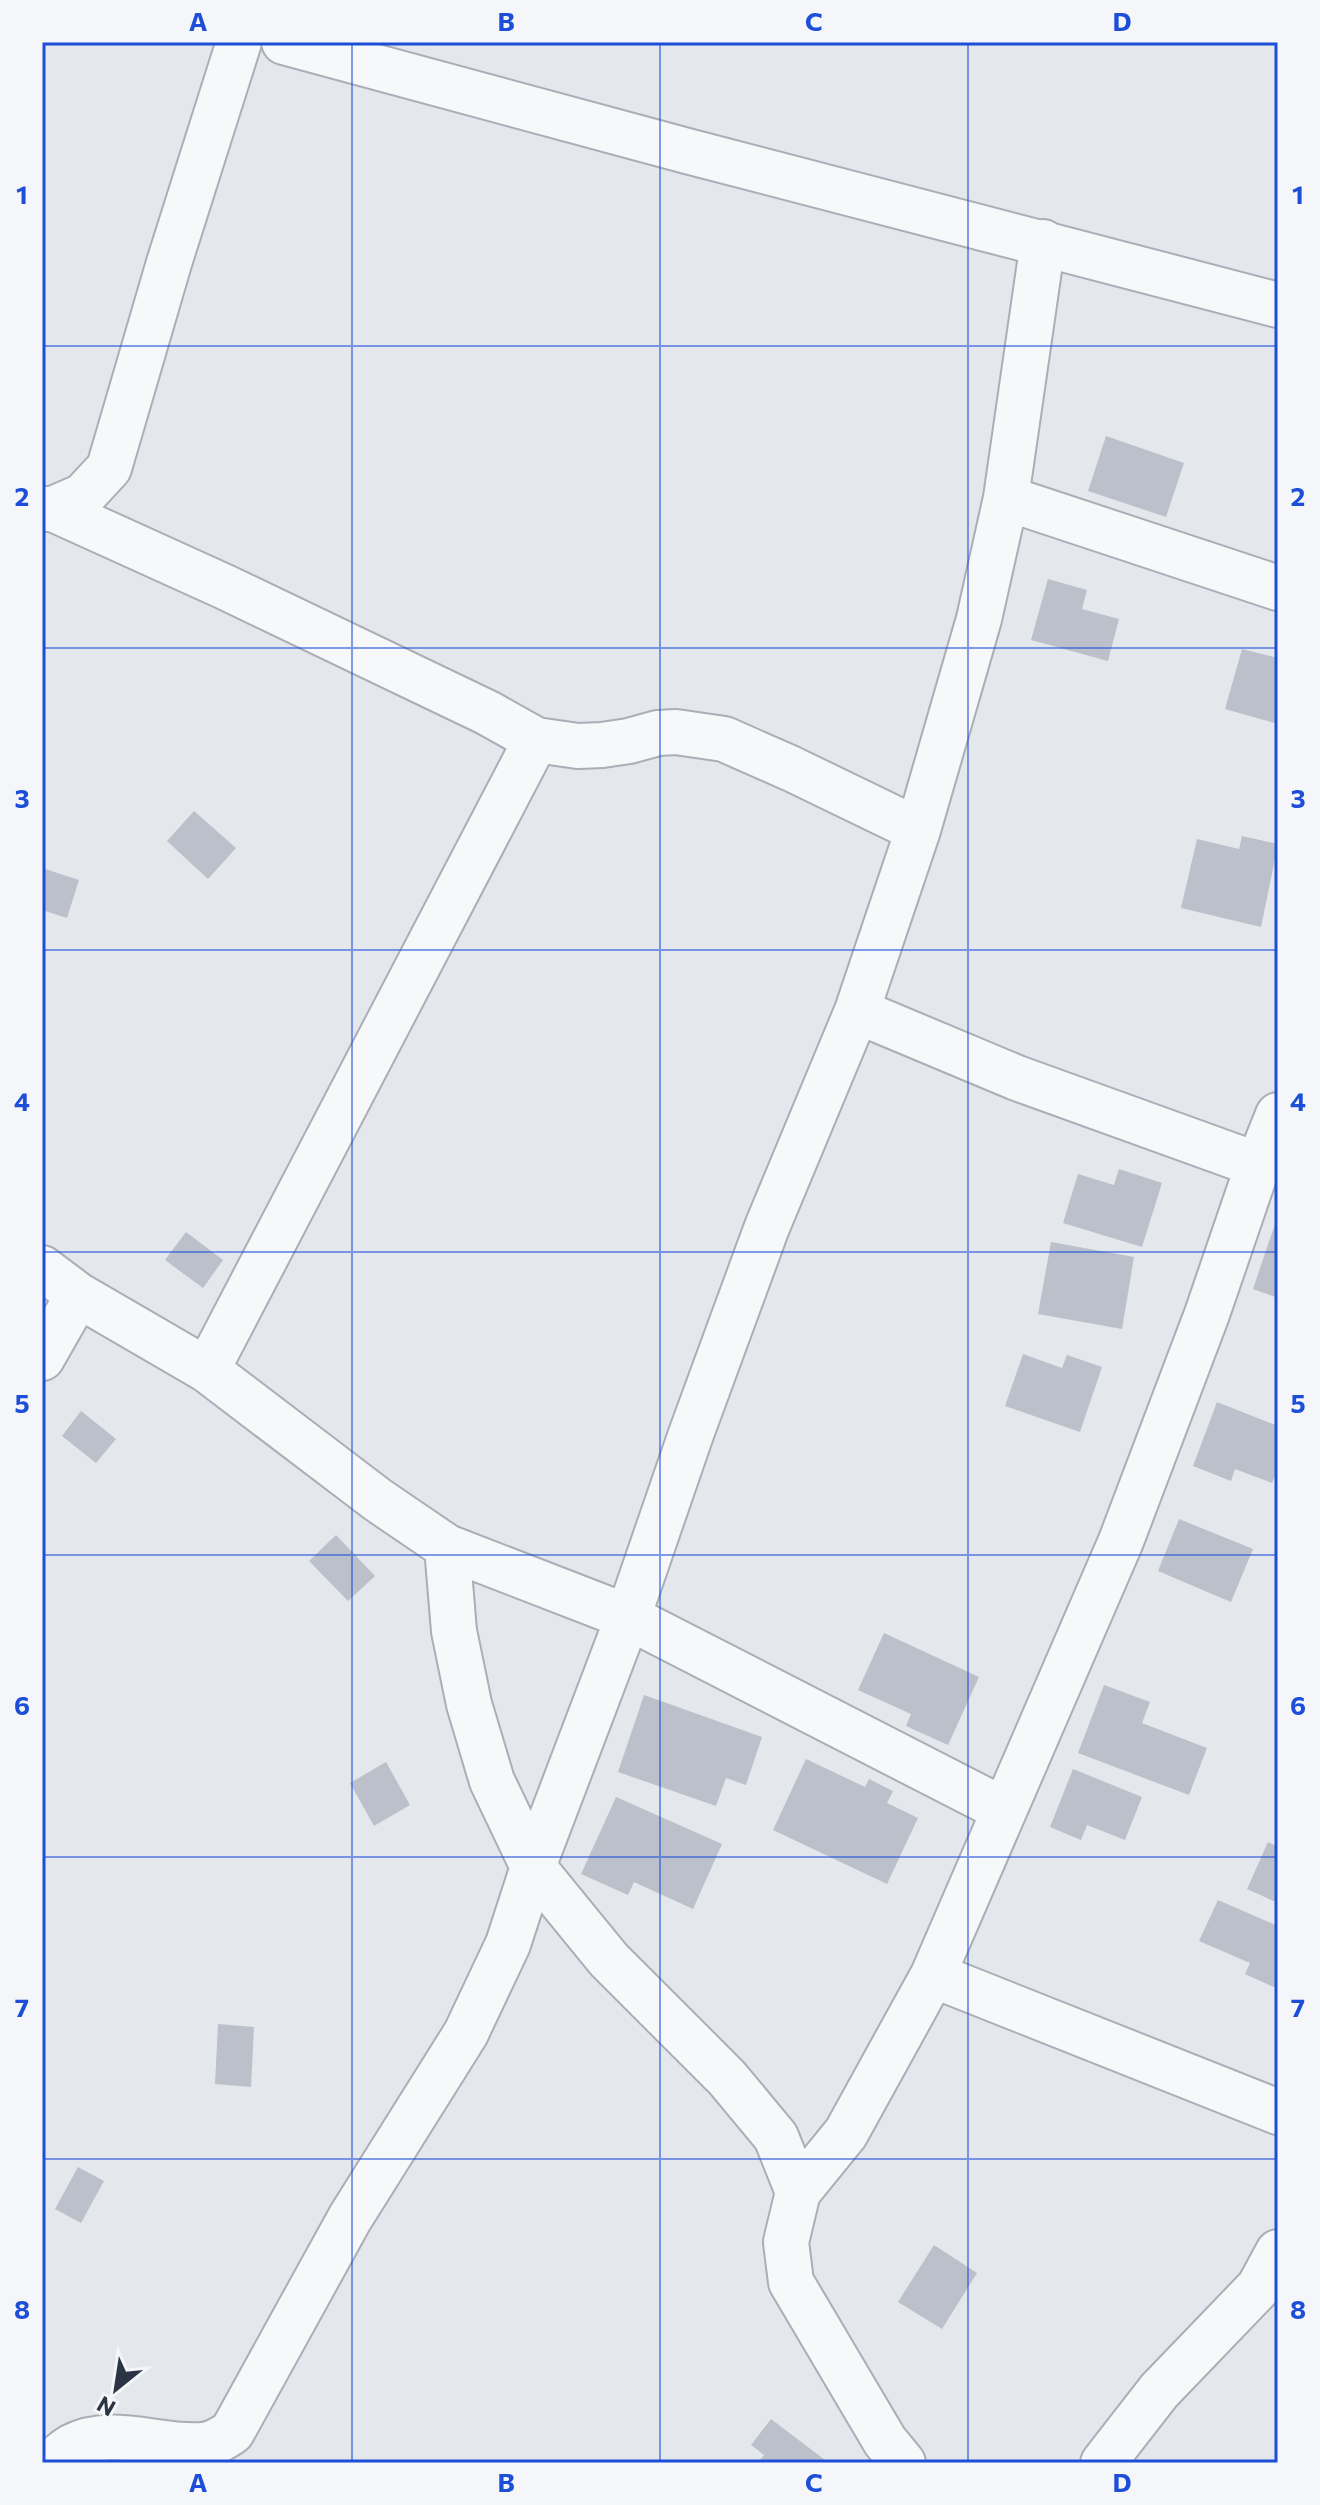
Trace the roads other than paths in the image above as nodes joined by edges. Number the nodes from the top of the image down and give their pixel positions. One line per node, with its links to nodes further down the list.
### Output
1 (239, 42): 6 (street)
2 (284, 42): 3 (street)
3 (1043, 242): 4 (street); 5 (street)
4 (1278, 305)
5 (1006, 498): 7 (street); 9 (street)
6 (48, 509): 8 (street)
7 (1278, 588)
8 (536, 740): 9 (street); 16 (street)
9 (918, 830): 10 (street)
10 (857, 1011): 12 (street); 18 (street)
11 (1278, 1115): 12 (street)
12 (1258, 1165): 19 (street)
13 (42, 1268): 14 (street)
14 (78, 1295): 15 (street); 16 (street)
15 (42, 1358)
16 (207, 1370): 17 (street)
17 (447, 1547): 18 (street); 20 (street)
18 (628, 1617): 19 (street); 20 (street)
19 (1004, 1810): 21 (street)
20 (533, 1867): 23 (street); 25 (street)
21 (933, 1975): 22 (street); 23 (street)
22 (1278, 2112)
23 (798, 2192): 26 (street)
24 (1272, 2279): 27 (street)
25 (51, 2463)
26 (903, 2463)
27 (1103, 2463)

